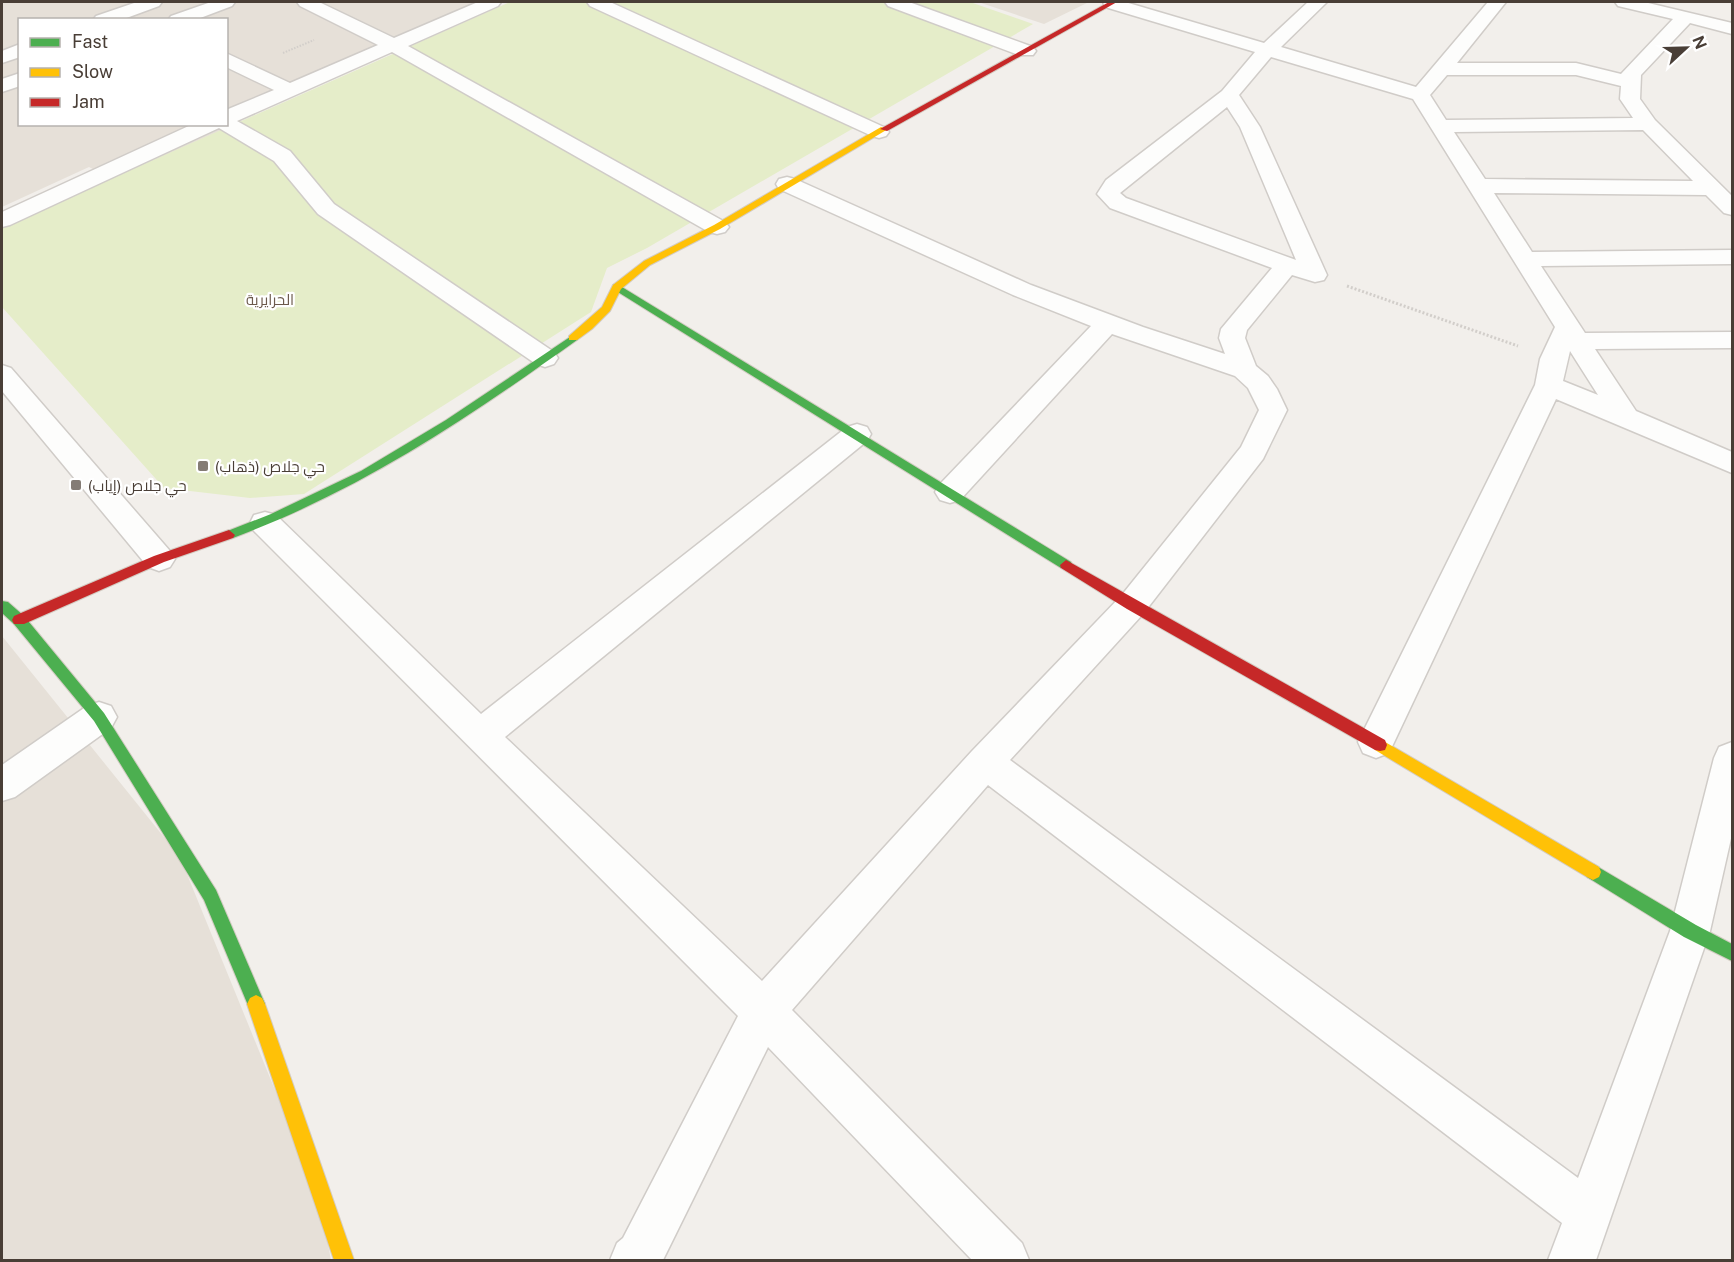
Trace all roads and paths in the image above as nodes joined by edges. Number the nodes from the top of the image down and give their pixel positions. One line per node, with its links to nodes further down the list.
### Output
1 (107, 2): 13 (street)
2 (153, 2): 13 (street)
3 (226, 2): 16 (street)
4 (306, 2): 18 (street)
5 (488, 2): 20 (street)
6 (596, 2): 39 (street)
7 (894, 2): 23 (street)
8 (1112, 2): 21 (street); 23 (street)
9 (1318, 2): 21 (street)
10 (1497, 2): 27 (street)
11 (1624, 2): 17 (street)
12 (1712, 2): 17 (street)
13 (124, 11): 14 (street); 15 (street)
14 (107, 18)
15 (141, 18)
16 (182, 18)
17 (1691, 18): 19 (street); 29 (street)
18 (353, 23): 20 (street); 26 (path)
19 (1732, 28)
20 (394, 46): 31 (street); 45 (street)
21 (1267, 50): 32 (street); 33 (street)
22 (18, 51): 24 (street)
23 (1026, 51): 39 (street)
24 (2, 57)
25 (228, 59): 26 (street)
26 (246, 69): 31 (street)
27 (1442, 69): 29 (street); 33 (street)
28 (18, 80): 30 (street)
29 (1630, 82): 36 (street)
30 (2, 86)
31 (288, 89): 34 (street)
32 (1229, 95): 48 (street); 48 (street)
33 (1420, 95): 38 (street)
34 (228, 117)
35 (228, 124): 53 (street)
36 (1648, 124): 38 (street); 42 (street)
37 (208, 126): 44 (street)
38 (1440, 126): 41 (street)
39 (879, 132): 40 (street)
40 (787, 184): 45 (street); 50 (street)
41 (1479, 186): 42 (street); 47 (street)
42 (1712, 188): 43 (street)
43 (1732, 208)
44 (2, 220)
45 (717, 227): 49 (street)
46 (1732, 257): 47 (street)
47 (1525, 259): 51 (street)
48 (1301, 270): 54 (street); 55 (path)
49 (617, 286): 53 (street); 58 (street)
50 (1108, 323): 54 (street); 60 (street)
51 (1573, 333): 52 (street); 55 (street); 57 (street)
52 (1732, 340)
53 (545, 358): 61 (street)
54 (1244, 370): 64 (street)
55 (1551, 372): 57 (street); 68 (street)
56 (2, 374): 62 (street)
57 (1626, 418): 59 (street)
58 (857, 434): 60 (street); 67 (street)
59 (1732, 463)
60 (950, 492): 64 (street)
61 (265, 522): 62 (street); 67 (street)
62 (159, 559): 65 (street)
63 (2, 605): 65 (street)
64 (1132, 605): 68 (street); 70 (street)
65 (19, 620): 66 (street)
66 (99, 717): 71 (street); 76 (street)
67 (480, 736): 74 (street)
68 (1376, 742): 72 (street)
69 (1732, 758): 72 (street)
70 (985, 762): 74 (street); 75 (street)
71 (2, 785)
72 (1690, 931): 73 (street); 75 (street)
73 (1732, 953)
74 (763, 1011): 77 (street); 78 (street)
75 (1590, 1215): 79 (street)
76 (344, 1260)
77 (634, 1260)
78 (1005, 1260)
79 (1572, 1260)

